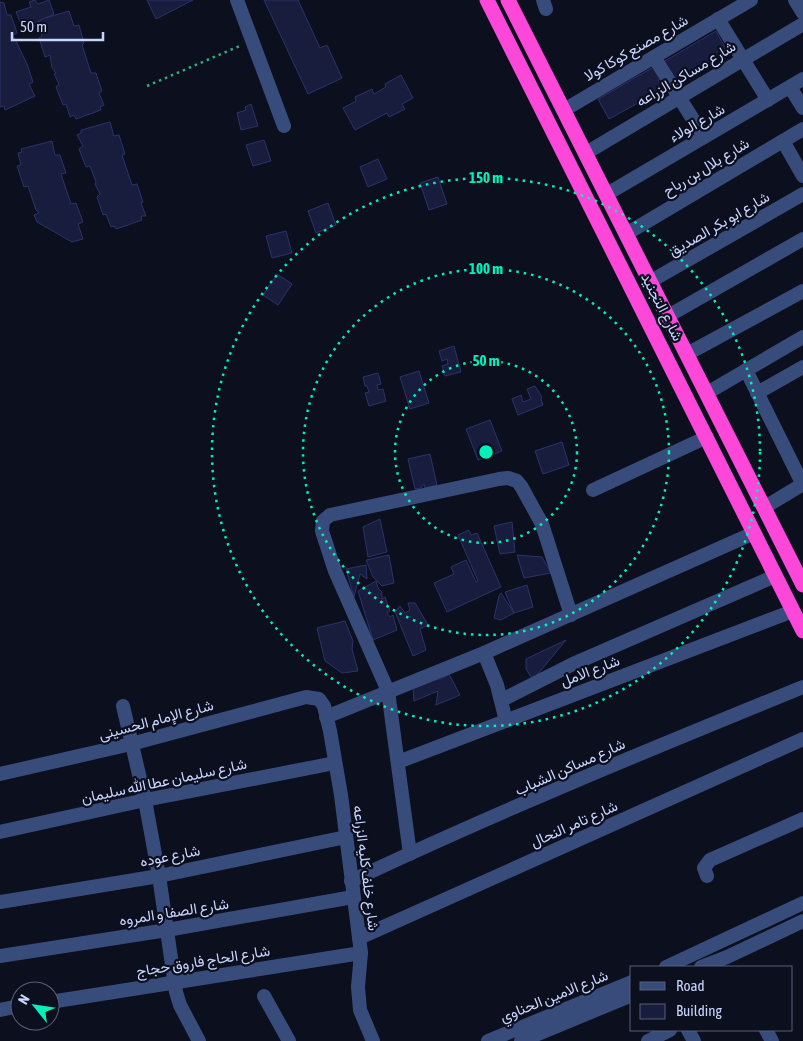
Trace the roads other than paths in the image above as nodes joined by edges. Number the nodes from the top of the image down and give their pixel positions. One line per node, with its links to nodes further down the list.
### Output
1 (237, 0): 17 (street)
2 (487, 0): 36 (highway, شارع التجنيد)
3 (508, 0): 16 (highway, شارع التجنيد)
4 (751, 0): 7 (street, شارع مصنع كوكا كولا)
5 (795, 0): 6 (street)
6 (803, 13)
7 (718, 19): 9 (street, شارع مصنع كوكا كولا); 10 (street)
8 (803, 24): 10 (street, شارع مساكن الزراعه)
9 (654, 56): 13 (street); 16 (street, شارع مصنع كوكا كولا)
10 (743, 59): 13 (street, شارع مساكن الزراعه); 14 (street)
11 (803, 79): 12 (street, شارع الولاء)
12 (790, 87): 14 (street, شارع الولاء); 15 (street)
13 (679, 97): 19 (street); 21 (street, شارع مساكن الزراعه)
14 (768, 100): 19 (street, شارع الولاء)
15 (803, 108)
16 (564, 110): 21 (highway, شارع التجنيد)
17 (284, 126)
18 (803, 129): 20 (street, شارع بلال بن رباح)
19 (704, 137): 23 (street, شارع الولاء)
20 (783, 141): 22 (street); 25 (street, شارع بلال بن رباح)
21 (586, 153): 23 (highway, شارع التجنيد)
22 (803, 176)
23 (607, 194): 25 (highway, شارع التجنيد)
24 (803, 194): 27 (street, شارع ابو بكر الصديق)
25 (626, 234): 27 (highway, شارع التجنيد)
26 (803, 239): 29 (street)
27 (650, 281): 29 (highway, شارع التجنيد)
28 (803, 291): 31 (street)
29 (668, 316): 31 (highway, شارع التجنيد)
30 (803, 337): 33 (street)
31 (687, 354): 34 (highway, شارع التجنيد)
32 (803, 367): 35 (street)
33 (746, 370): 34 (street); 35 (street)
34 (707, 393): 39 (highway, شارع التجنيد)
35 (757, 393): 37 (street)
36 (707, 437): 38 (street); 40 (highway, شارع التجنيد)
37 (803, 484): 39 (street)
38 (593, 490)
39 (765, 507): 42 (highway, شارع التجنيد)
40 (754, 533): 41 (highway, شارع التجنيد); 44 (street)
41 (775, 576): 43 (highway, شارع التجنيد); 50 (street)
42 (802, 581)
43 (793, 610): 45 (highway, شارع التجنيد); 53 (street, شارع الامل)
44 (570, 615): 46 (street); 48 (street)
45 (803, 631)
46 (484, 653): 48 (street); 50 (street)
47 (803, 687): 63 (street, شارع مساكن الشباب)
48 (388, 691): 52 (street); 56 (street)
49 (319, 699): 52 (street, شارع خلف كليه الزراعه); 55 (street, شارع الإمام الحسينى)
50 (502, 700): 53 (street)
51 (122, 706): 55 (street)
52 (326, 717): 57 (street, شارع خلف كليه الزراعه)
53 (506, 720): 56 (street, شارع الامل)
54 (803, 739): 73 (street, شارع تامر النحال)
55 (131, 744): 58 (street, شارع الإمام الحسينى); 59 (street)
56 (398, 762): 63 (street)
57 (335, 763): 59 (street, شارع سليمان عطا الله سليمان); 62 (street, شارع خلف كليه الزراعه)
58 (0, 774)
59 (145, 800): 61 (street, شارع سليمان عطا الله سليمان); 64 (street)
60 (803, 819): 65 (street)
61 (0, 832)
62 (346, 837): 64 (street, شارع عوده); 66 (street, شارع خلف كليه الزراعه)
63 (410, 854): 66 (street, شارع مساكن الشباب)
64 (159, 876): 68 (street, شارع عوده); 72 (street)
65 (707, 876)
66 (351, 882): 67 (street, شارع خلف كليه الزراعه)
67 (354, 898): 72 (street, شارع الصفا و المروه); 73 (street, شارع خلف كليه الزراعه)
68 (0, 902)
69 (803, 904): 70 (street)
70 (783, 913): 71 (street); 74 (street)
71 (797, 924): 77 (street)
72 (167, 930): 76 (street, شارع الصفا و المروه); 80 (street)
73 (359, 938): 75 (street, شارع خلف كليه الزراعه)
74 (720, 943): 77 (street); 78 (street)
75 (361, 954): 80 (street, شارع الحاج فاروق حجاج); 88 (street, شارع خلف كليه الزراعه)
76 (0, 956)
77 (730, 962): 79 (street)
78 (668, 966)
79 (707, 966)
80 (174, 982): 84 (street, شارع الحاج فاروق حجاج); 86 (street)
81 (630, 983): 89 (street, شارع الامين الحناوي)
82 (264, 996): 87 (street)
83 (630, 996): 90 (street, شارع الامين الحناوي)
84 (60, 1000)
85 (668, 1031): 91 (street)
86 (199, 1041)
87 (289, 1041)
88 (373, 1041)
89 (488, 1041)
90 (521, 1041)
91 (648, 1041)

